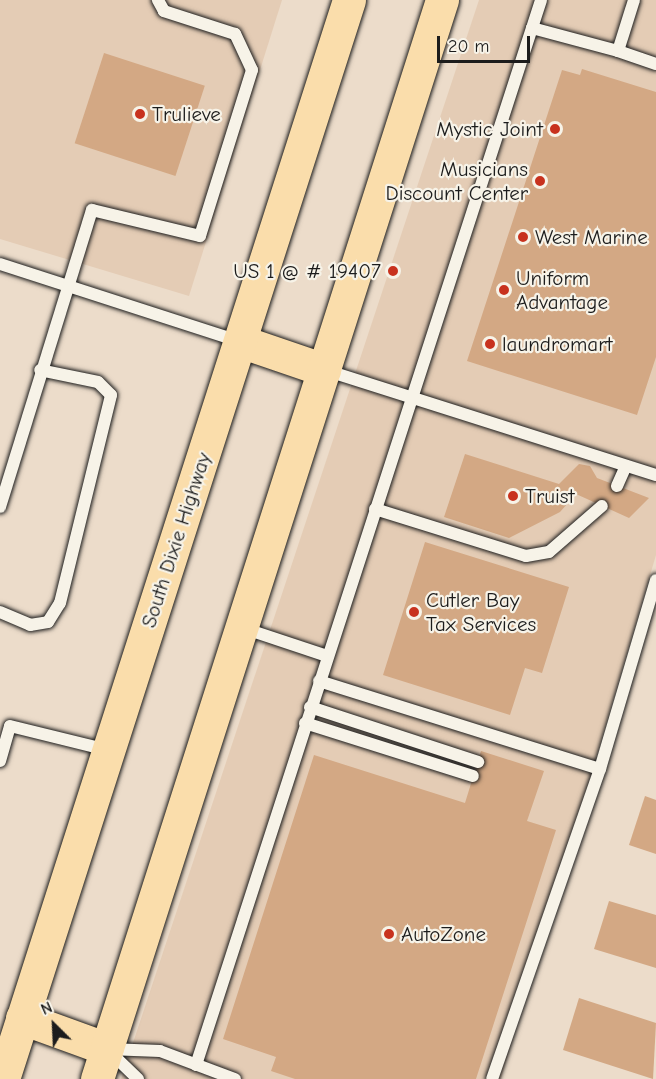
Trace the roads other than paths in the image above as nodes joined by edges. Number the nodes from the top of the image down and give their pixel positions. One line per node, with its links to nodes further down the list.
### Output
1 (158, 0): 10 (lane)
2 (349, 0): 11 (highway, South Dixie Highway)
3 (441, 0): 13 (highway)
4 (541, 0): 6 (lane)
5 (634, 0): 7 (lane)
6 (532, 28): 7 (lane); 14 (lane)
7 (618, 51): 8 (lane)
8 (656, 64)
9 (0, 264): 10 (lane)
10 (65, 285): 11 (lane); 12 (lane)
11 (240, 341): 13 (highway); 29 (highway, South Dixie Highway)
12 (40, 370): 19 (lane); 22 (lane)
13 (324, 370): 14 (lane); 23 (highway)
14 (412, 398): 15 (lane); 20 (lane)
15 (626, 466): 16 (lane); 17 (lane)
16 (656, 475)
17 (618, 486)
18 (602, 506): 20 (lane)
19 (0, 507)
20 (375, 509): 24 (lane)
21 (656, 580): 32 (lane)
22 (0, 612)
23 (242, 628): 24 (lane); 35 (highway)
24 (327, 656): 25 (lane)
25 (319, 681): 26 (lane); 32 (lane)
26 (310, 707): 27 (lane); 31 (lane)
27 (305, 723): 33 (lane); 36 (lane)
28 (5, 726): 29 (lane); 30 (lane)
29 (109, 750): 34 (highway, South Dixie Highway)
30 (0, 761)
31 (478, 762)
32 (600, 769): 40 (lane)
33 (473, 776)
34 (22, 1018): 35 (highway); 37 (highway, South Dixie Highway)
35 (102, 1064): 36 (lane); 38 (lane)
36 (196, 1065): 39 (lane)
37 (3, 1079)
38 (138, 1079)
39 (235, 1079)
40 (492, 1079)

